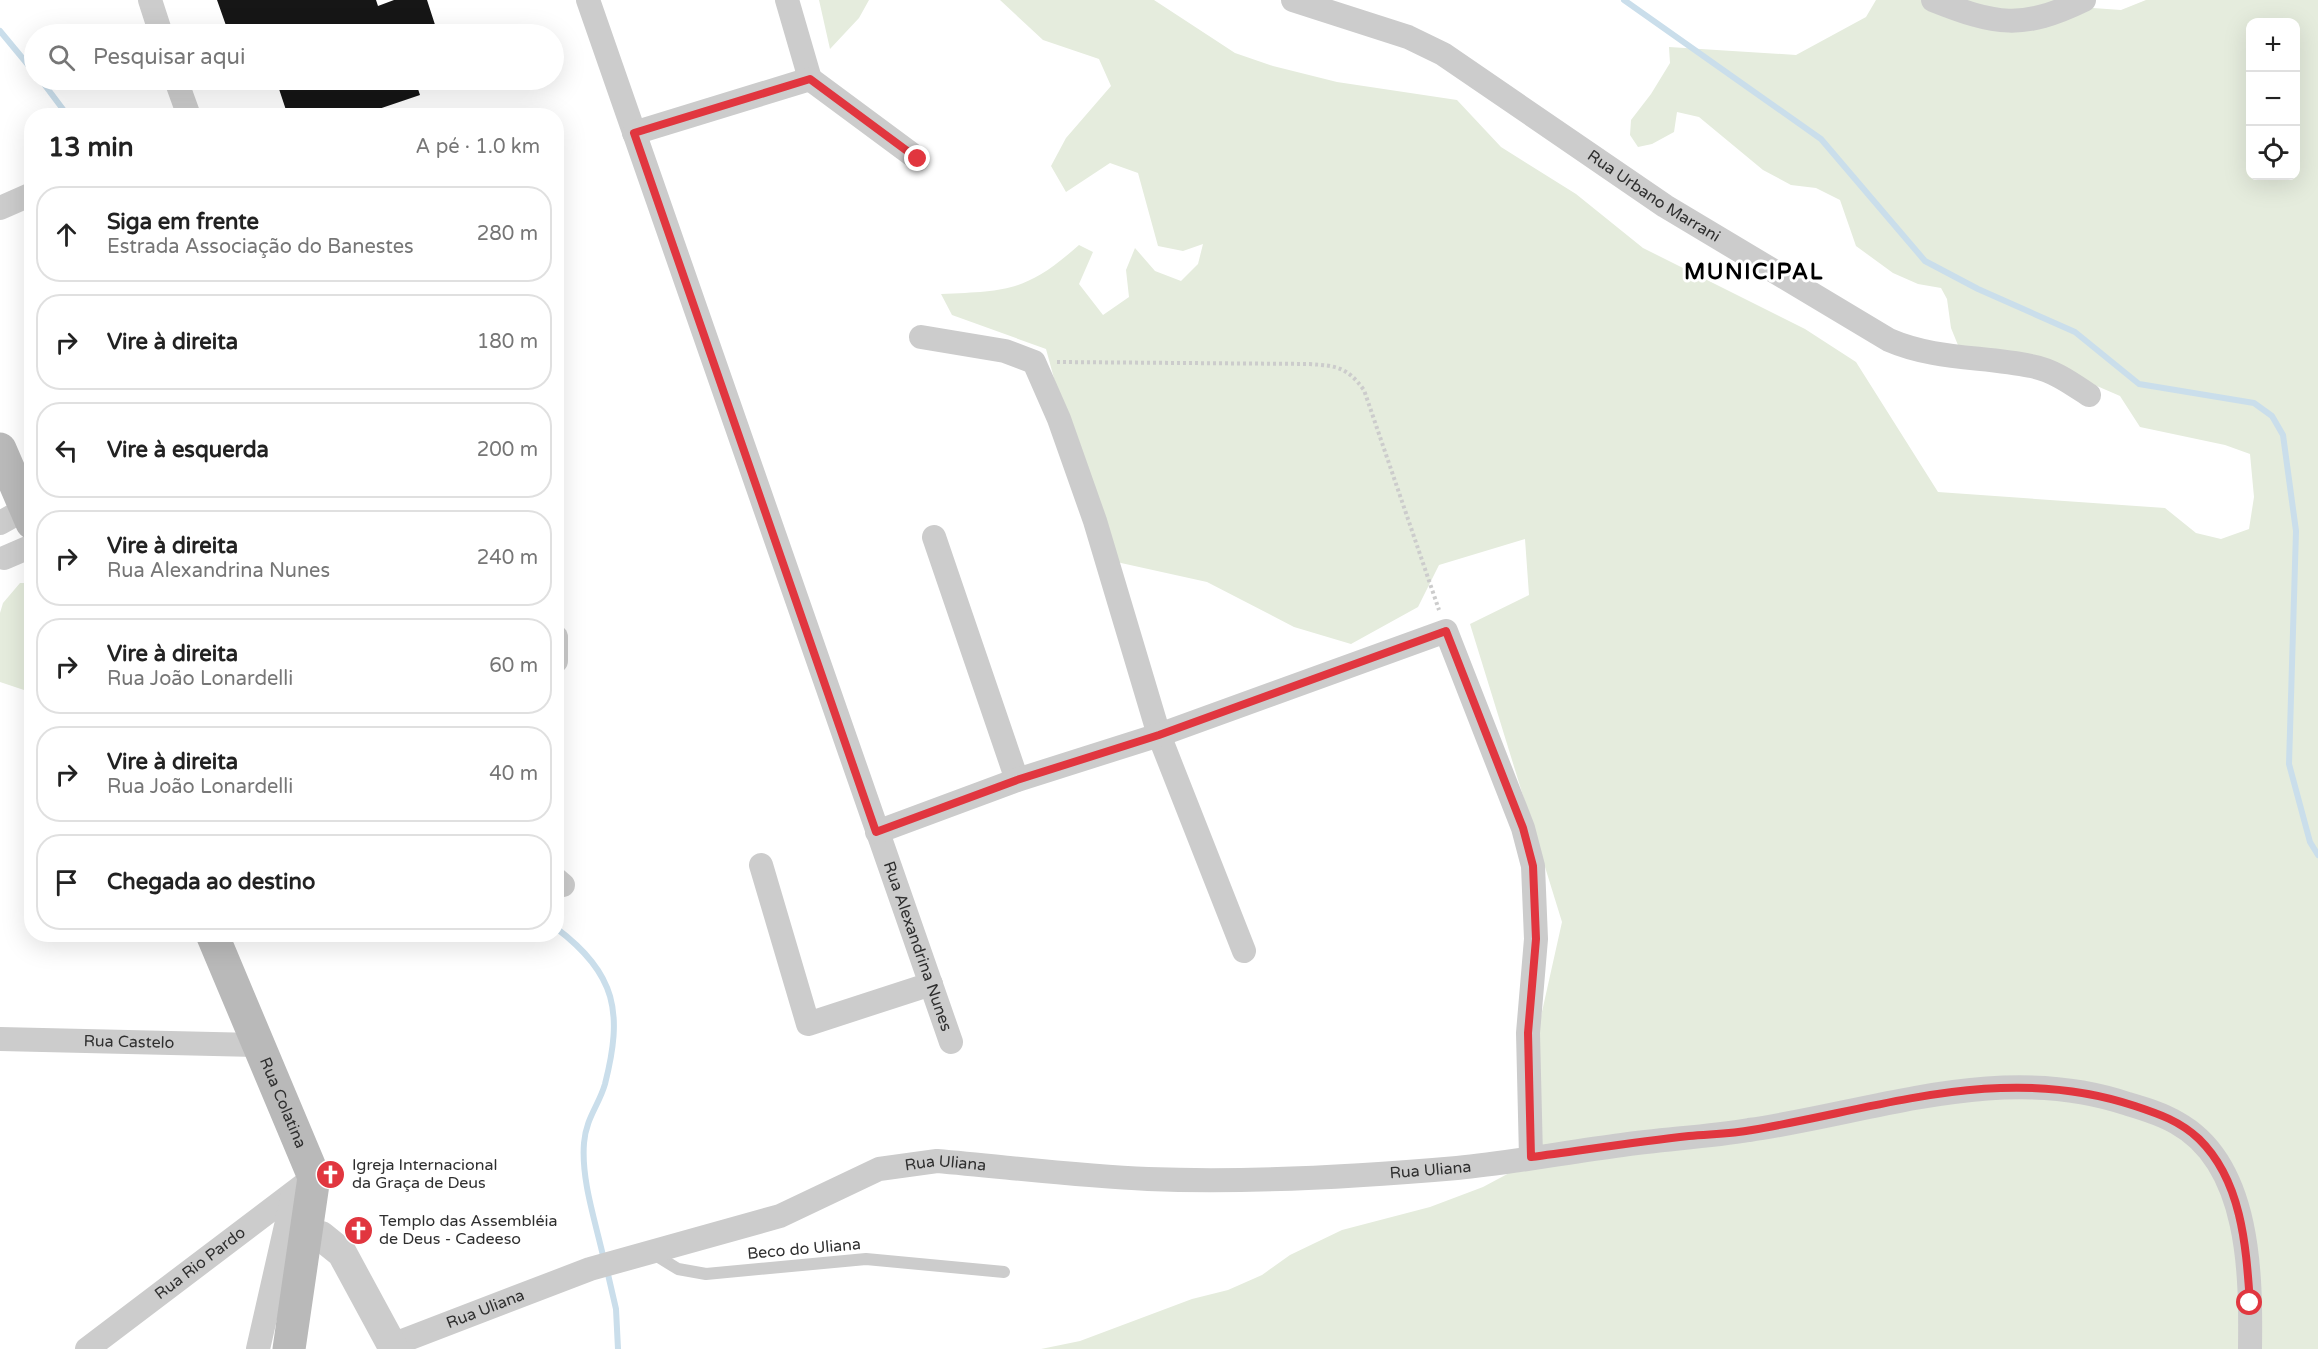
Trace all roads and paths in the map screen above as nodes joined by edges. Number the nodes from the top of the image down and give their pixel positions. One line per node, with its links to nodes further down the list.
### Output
1 (150, 0): 7 (street)
2 (588, 0): 11 (street, Rua Alexandrina Nunes)
3 (787, 0): 8 (street)
4 (1293, 0): 17 (street, Rua Urbano Marrani)
5 (1933, 0): 6 (street)
6 (2084, 0)
7 (158, 24)
8 (810, 79): 11 (street); 12 (street)
9 (180, 90): 10 (street)
10 (186, 108)
11 (634, 133): 26 (street, Rua Alexandrina Nunes)
12 (918, 159)
13 (24, 198): 14 (street)
14 (0, 208)
15 (921, 337): 16 (street)
16 (1034, 362): 23 (path); 24 (street)
17 (2089, 395)
18 (0, 449): 19 (main road)
19 (19, 518)
20 (934, 537): 25 (street)
21 (24, 549): 22 (street)
22 (1, 559)
23 (1446, 631): 24 (street); 34 (street)
24 (1159, 735): 25 (street); 29 (street)
25 (1017, 780): 26 (street)
26 (876, 832): 30 (street, Rua Alexandrina Nunes)
27 (761, 865): 30 (street)
28 (215, 942): 33 (main road, Rua Colatina)
29 (1244, 951)
30 (931, 984): 32 (street, Rua Alexandrina Nunes)
31 (0, 1039): 33 (street, Rua Castelo)
32 (951, 1042)
33 (259, 1045): 35 (main road, Rua Colatina)
34 (1531, 1157): 37 (street, Rua Uliana); 43 (street, Rua Uliana)
35 (304, 1186): 36 (main road); 40 (street, Rua Rio Pardo); 41 (street)
36 (306, 1232): 39 (street); 42 (main road)
37 (648, 1250): 38 (lane, Beco do Uliana); 39 (street, Rua Uliana)
38 (1004, 1272)
39 (393, 1347)
40 (87, 1349)
41 (258, 1349)
42 (289, 1349)
43 (2250, 1349)

